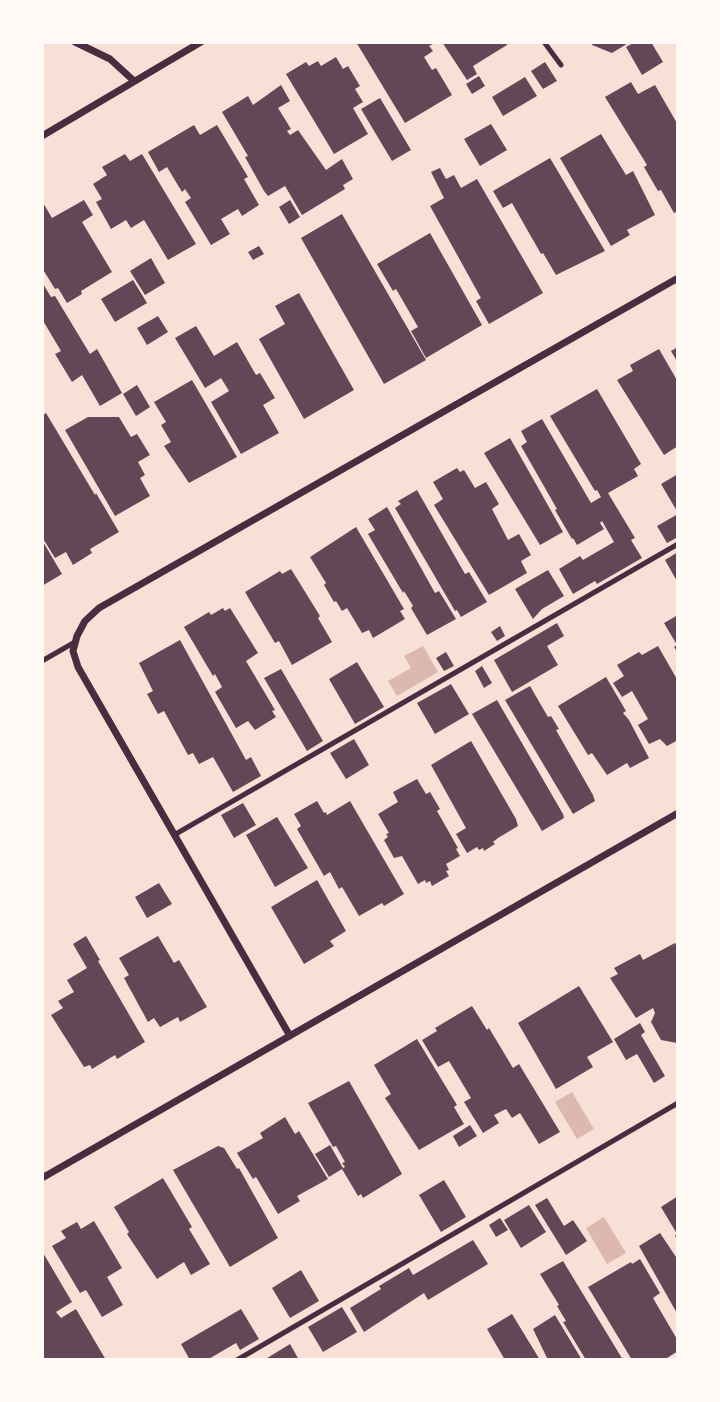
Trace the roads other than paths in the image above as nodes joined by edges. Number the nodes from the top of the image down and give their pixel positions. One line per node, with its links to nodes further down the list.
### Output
1 (75, 42): 5 (street)
2 (201, 42): 5 (street)
3 (544, 42): 4 (lane)
4 (561, 65)
5 (134, 81): 6 (street)
6 (42, 135)
7 (678, 278): 9 (street)
8 (678, 544): 12 (lane)
9 (76, 639): 10 (lane); 12 (street)
10 (42, 661)
11 (678, 813): 13 (street)
12 (174, 835): 13 (street)
13 (290, 1036): 15 (street)
14 (678, 1103): 16 (lane)
15 (42, 1178)
16 (237, 1360)

